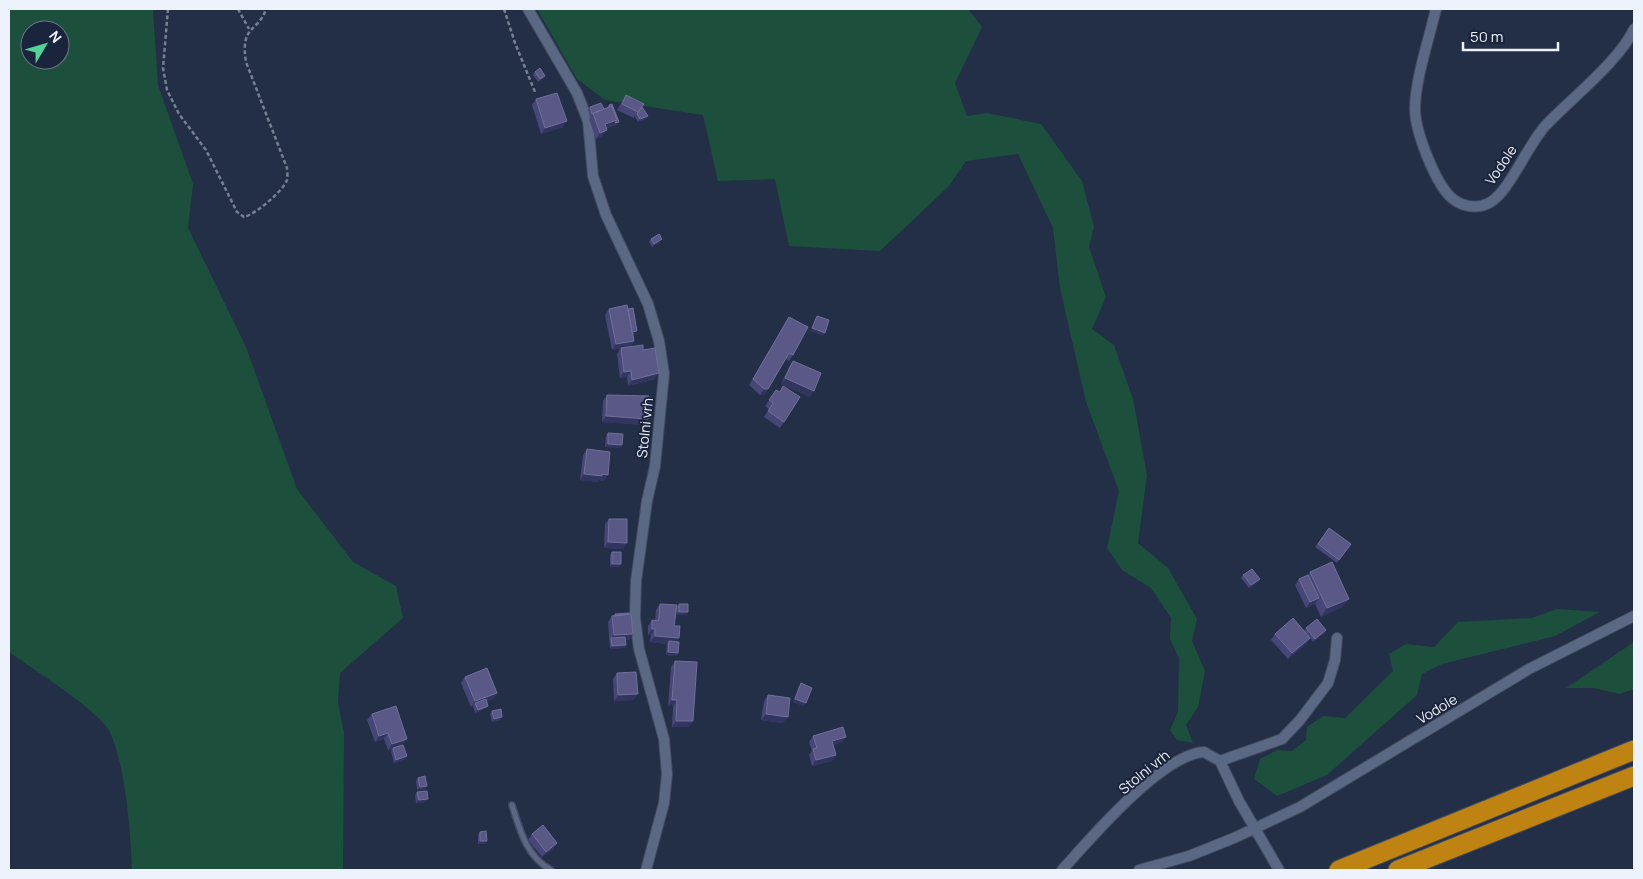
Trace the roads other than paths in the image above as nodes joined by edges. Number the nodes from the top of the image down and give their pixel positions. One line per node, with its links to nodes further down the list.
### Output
1 (528, 9): 12 (street, Stolni vrh)
2 (1436, 9): 3 (street, Vodole)
3 (1634, 29)
4 (1634, 616): 10 (street, Vodole)
5 (1337, 638): 7 (street)
6 (1634, 750): 16 (highway)
7 (1220, 761): 10 (street); 13 (street, Stolni vrh)
8 (1634, 776): 17 (highway)
9 (512, 805): 11 (lane)
10 (1255, 829): 14 (street, Vodole); 15 (street)
11 (551, 870)
12 (646, 870)
13 (1062, 870)
14 (1140, 870)
15 (1279, 870)
16 (1339, 870)
17 (1398, 870)

